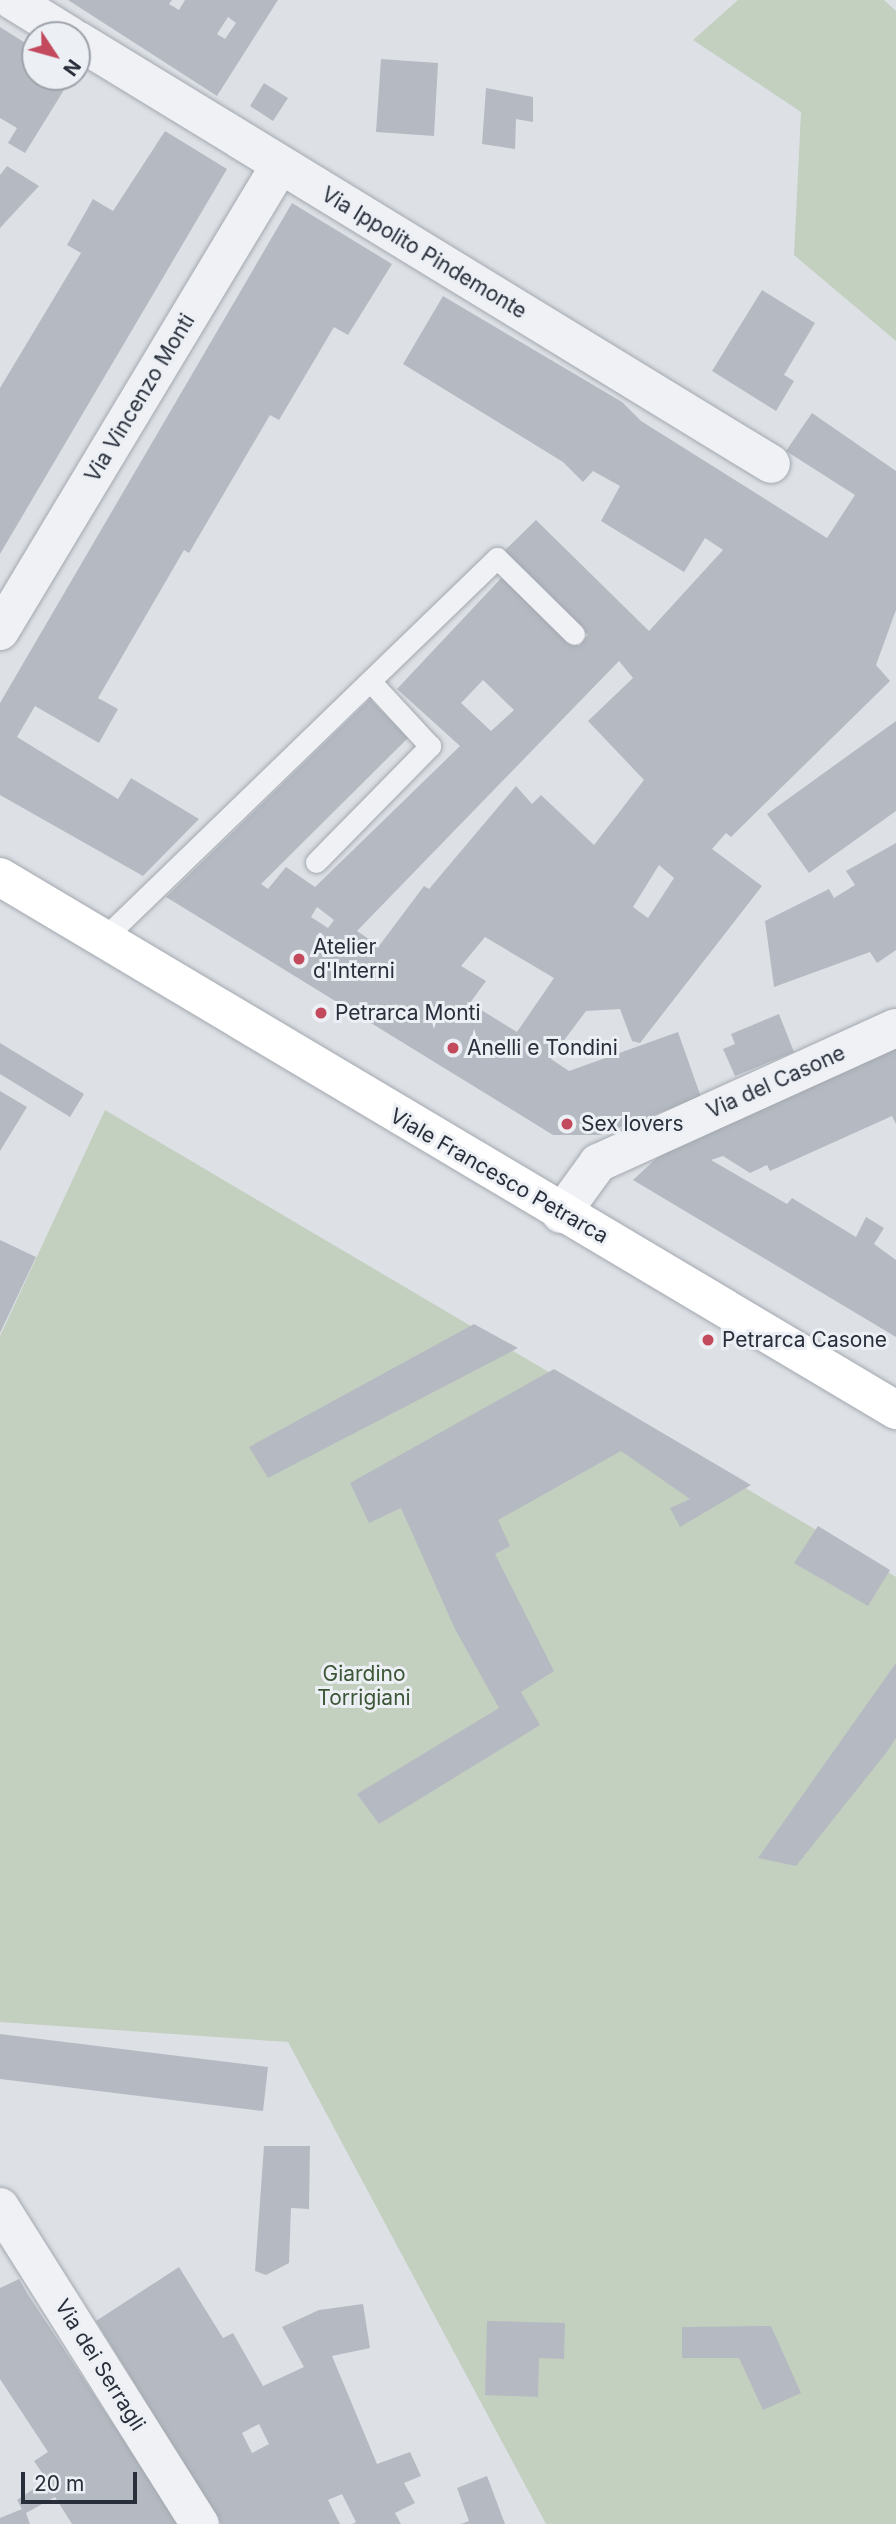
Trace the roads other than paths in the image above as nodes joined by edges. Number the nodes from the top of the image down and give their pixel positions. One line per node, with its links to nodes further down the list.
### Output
1 (12, 0): 2 (street)
2 (46, 21)
3 (91, 49): 4 (street, Via Ippolito Pindemonte)
4 (280, 165): 5 (street, Via Ippolito Pindemonte); 6 (street, Via Vincenzo Monti)
5 (771, 464)
6 (0, 631)
7 (575, 634): 8 (lane)
8 (371, 682): 9 (lane); 11 (lane)
9 (316, 862)
10 (0, 877): 11 (main road, Viale Francesco Petrarca)
11 (103, 939): 13 (main road, Viale Francesco Petrarca)
12 (896, 1028): 13 (street, Via del Casone)
13 (561, 1214): 14 (main road, Viale Francesco Petrarca)
14 (896, 1410)
15 (0, 2207): 16 (street, Via dei Serragli)
16 (200, 2524)

